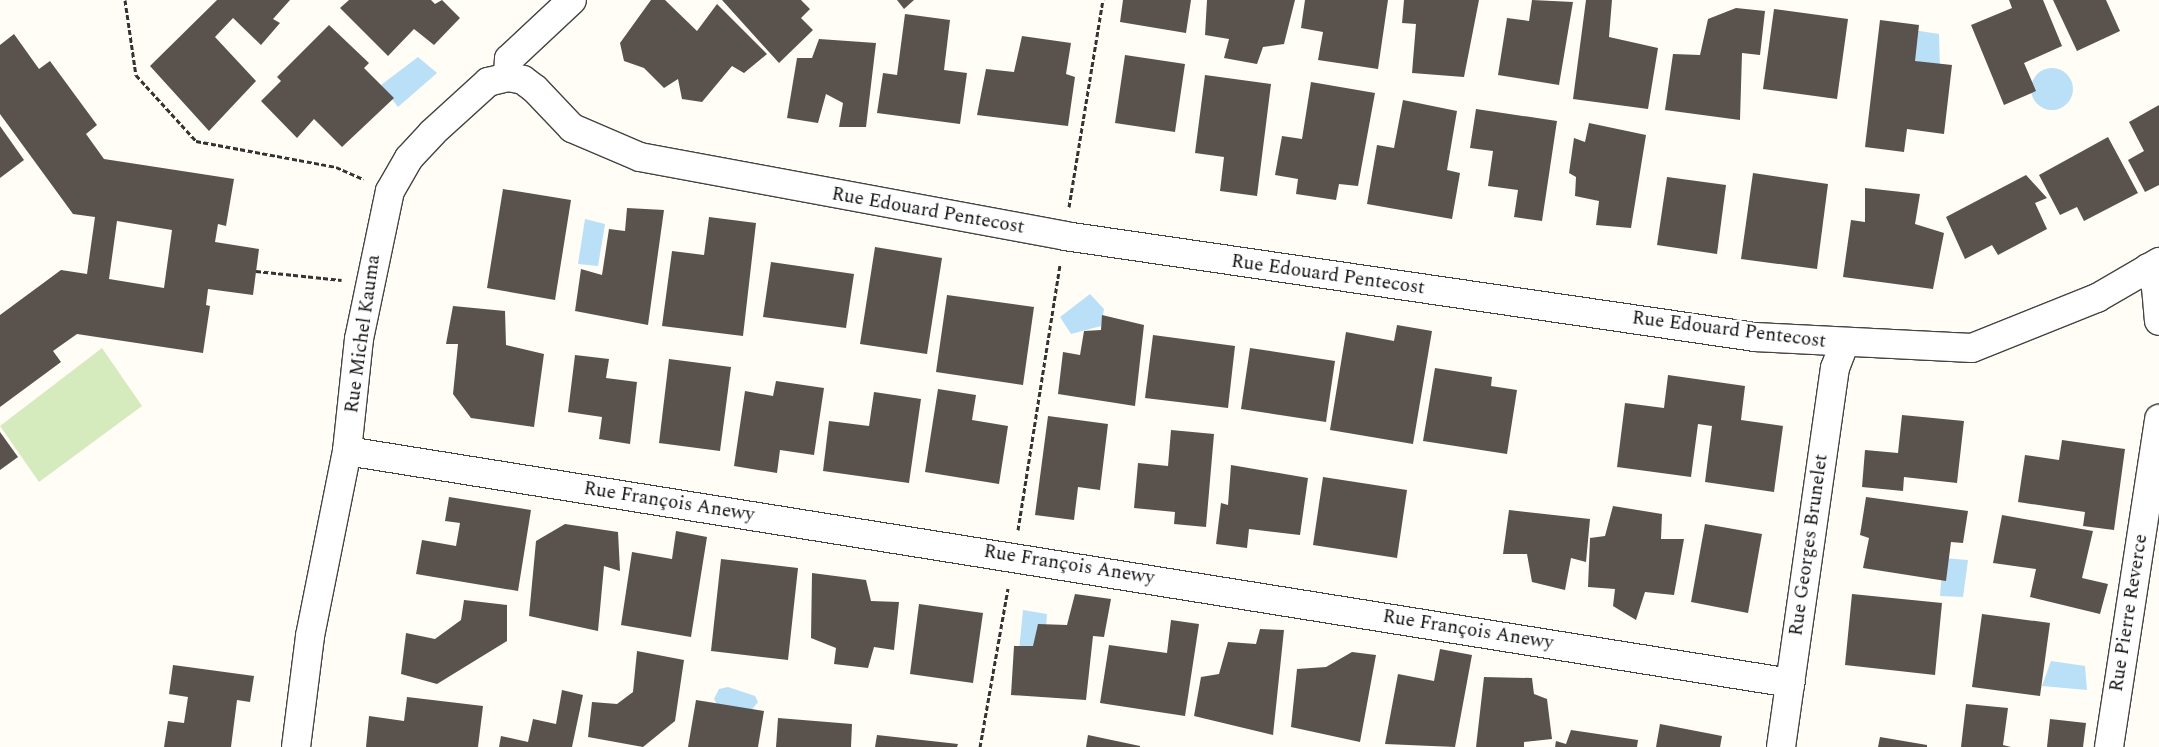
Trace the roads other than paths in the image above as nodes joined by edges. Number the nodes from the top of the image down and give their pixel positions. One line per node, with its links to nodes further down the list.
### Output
1 (572, 0): 2 (street)
2 (508, 77): 5 (street, Rue Edouard Pentecost); 7 (street, Rue Michel Kauma)
3 (2154, 265): 4 (street); 5 (street, Rue Edouard Pentecost)
4 (2159, 321)
5 (1844, 344): 8 (street, Rue Georges Brunelet)
6 (2159, 419): 11 (street, Rue Pierre Reverce)
7 (347, 451): 8 (street, Rue François Anewy); 9 (street, Rue Michel Kauma)
8 (1790, 683): 10 (street, Rue Georges Brunelet)
9 (296, 747)
10 (1781, 747)
11 (2109, 747)

